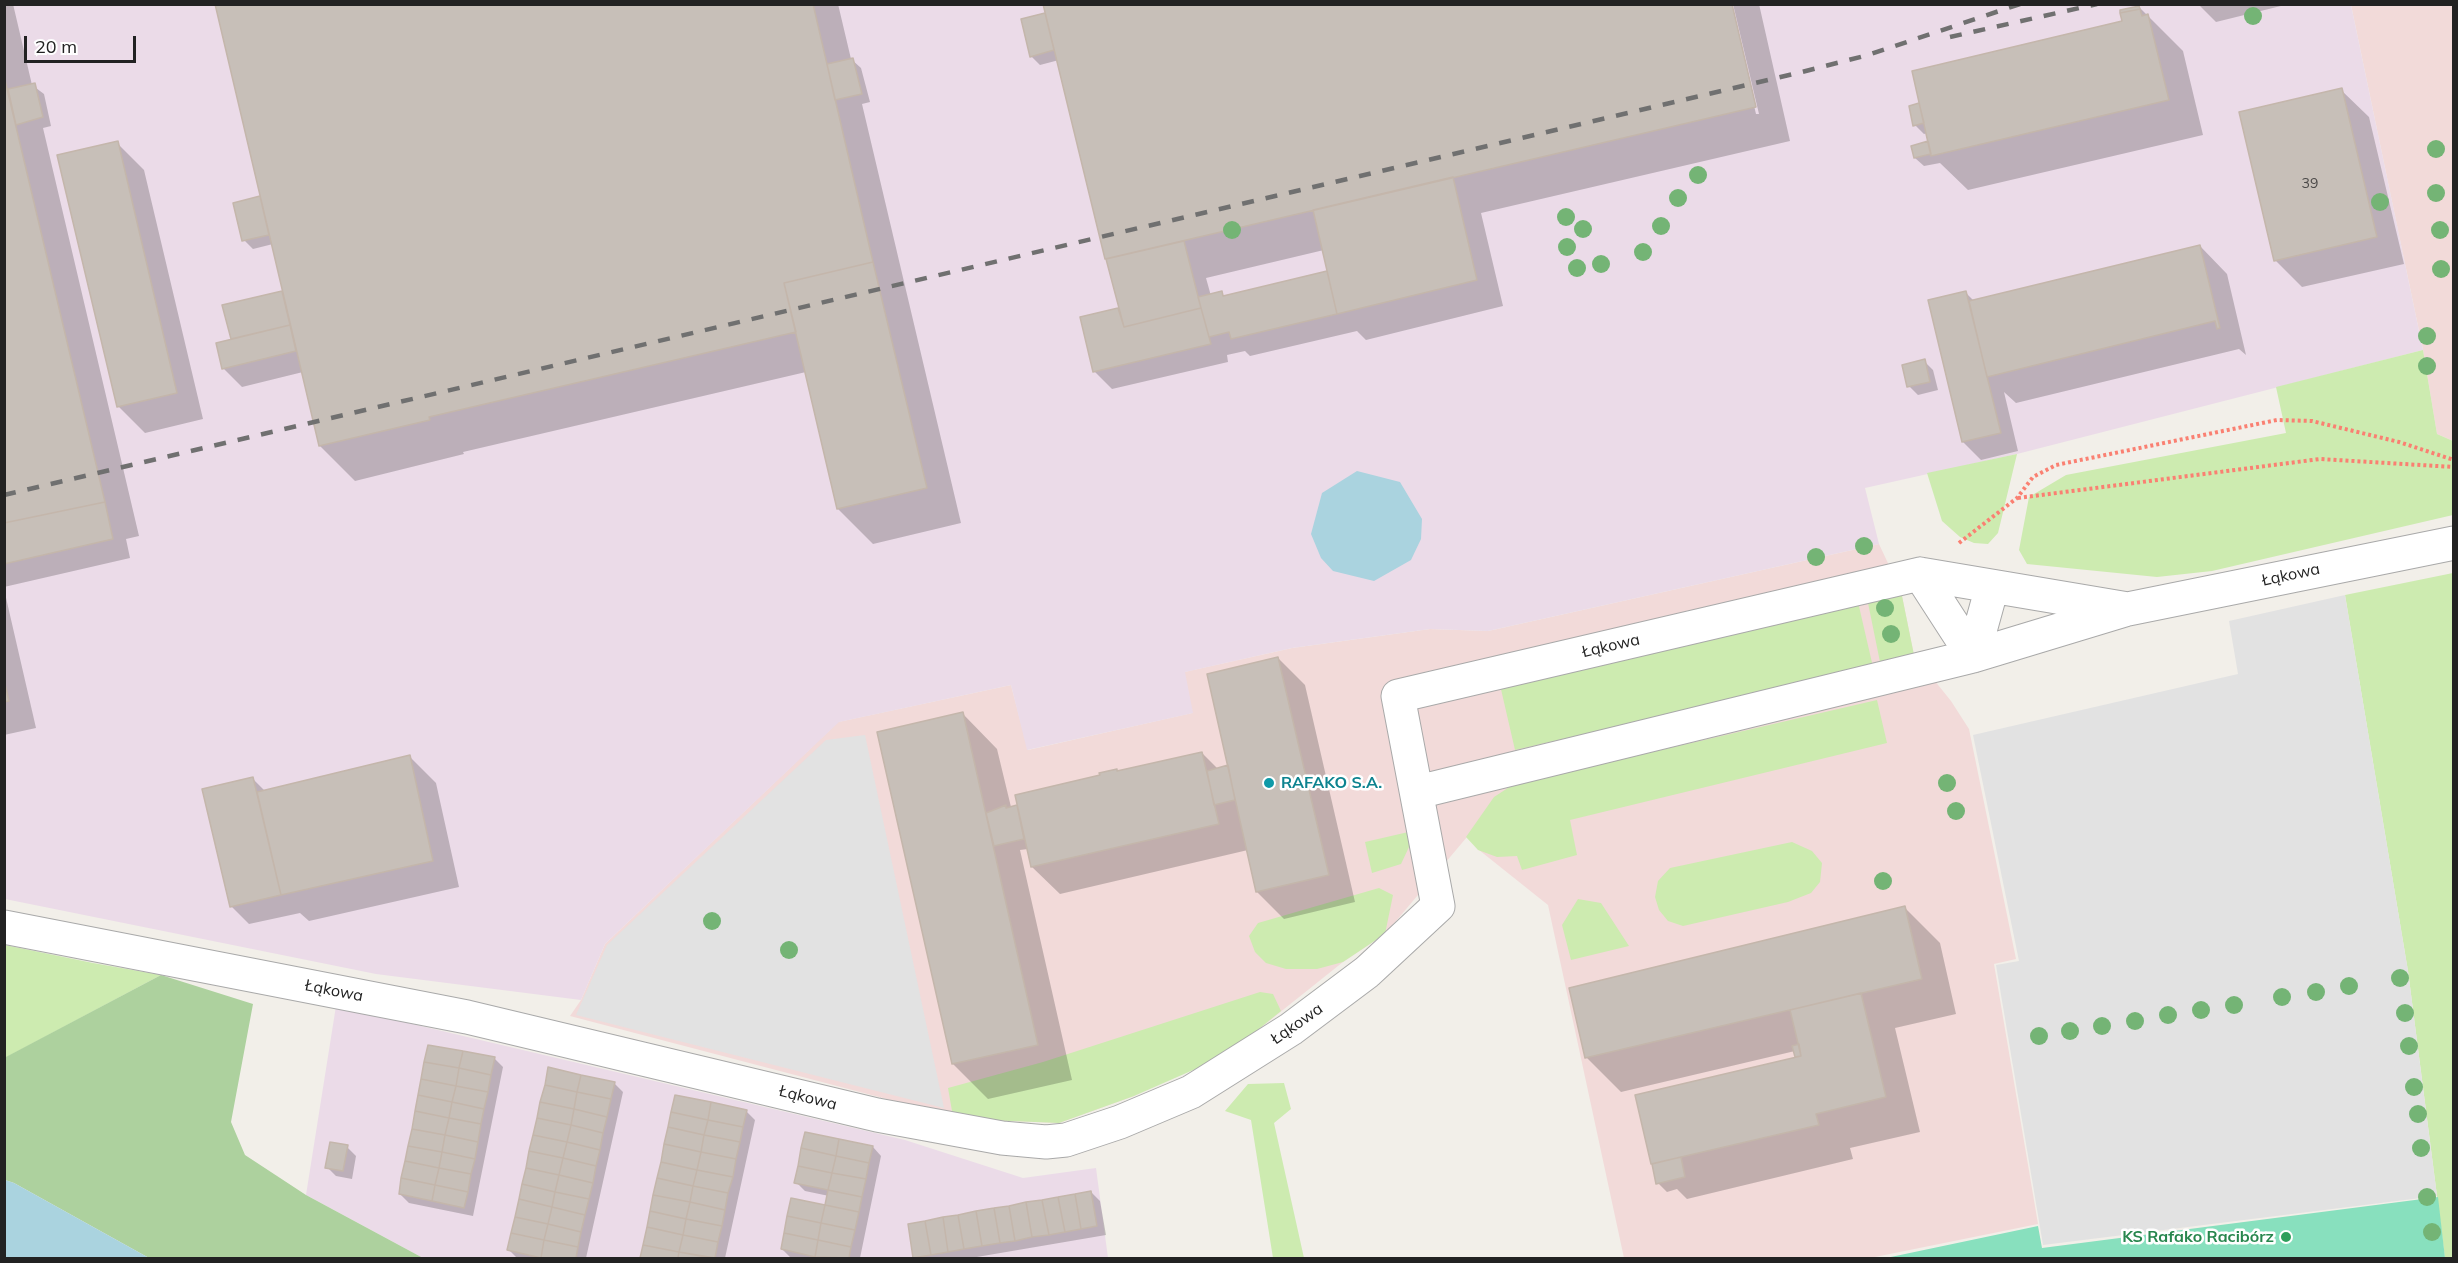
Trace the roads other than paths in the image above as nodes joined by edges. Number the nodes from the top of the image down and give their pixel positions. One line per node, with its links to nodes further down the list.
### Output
1 (2454, 543): 4 (street, Łąkowa)
2 (1920, 574): 3 (street, Łąkowa); 5 (street); 6 (street, Łąkowa)
3 (1992, 587): 4 (street, Łąkowa); 5 (street)
4 (2128, 609): 5 (street, Łąkowa)
5 (1973, 656): 6 (street, Łąkowa)
6 (1418, 792): 7 (street, Łąkowa)
7 (4, 927)

